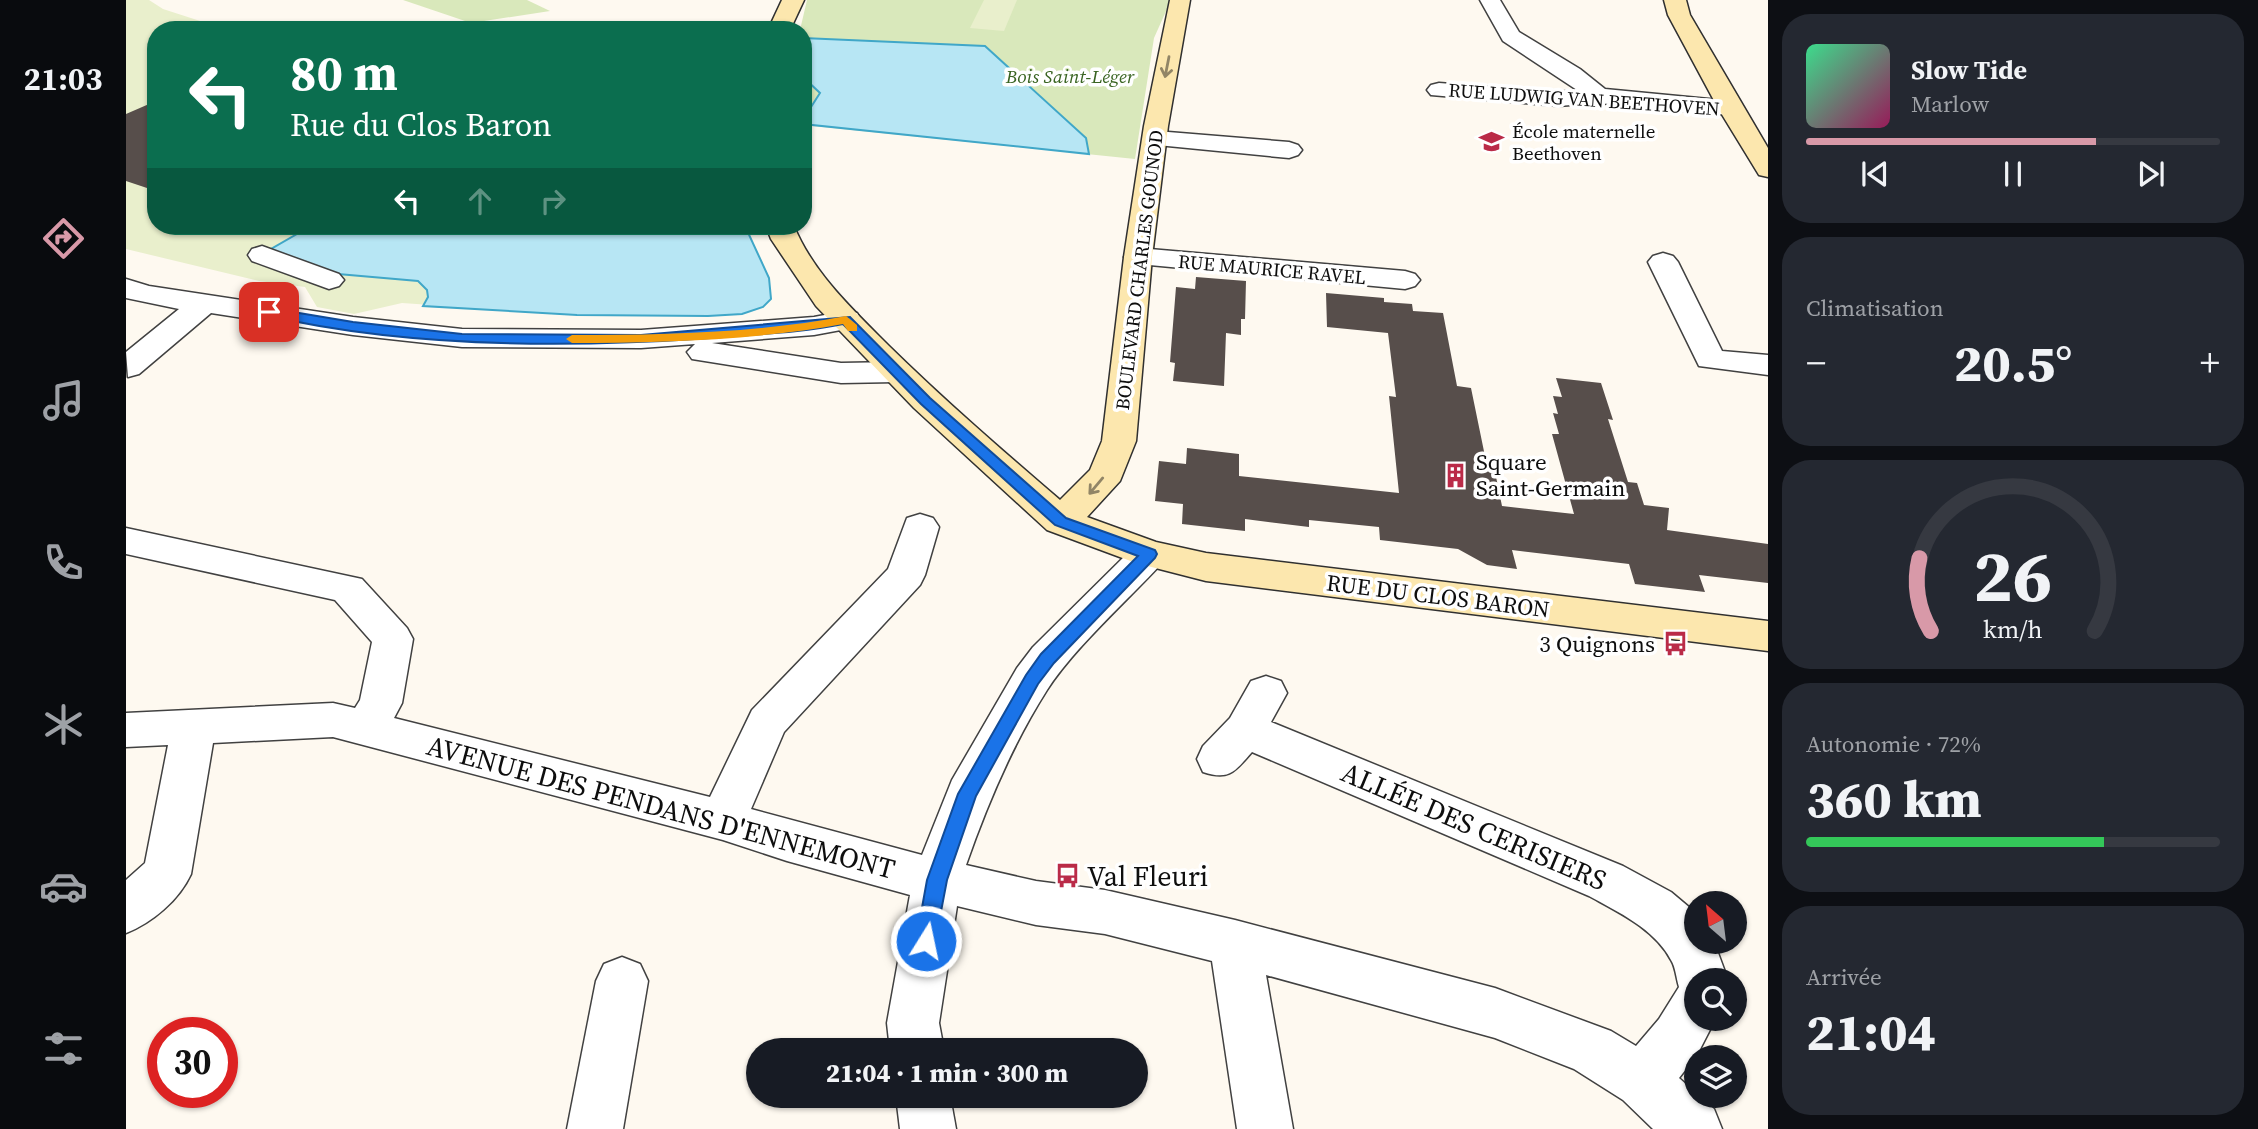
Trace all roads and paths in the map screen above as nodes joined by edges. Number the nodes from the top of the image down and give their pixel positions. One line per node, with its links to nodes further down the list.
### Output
1 (793, 0): 5 (street)
2 (1180, 0): 9 (street, BOULEVARD CHARLES GOUNOD, one-way to 9)
3 (1490, 0): 7 (street)
4 (1675, 0): 8 (street)
5 (783, 21)
6 (1439, 90): 7 (street, RUE LUDWIG VAN BEETHOVEN)
7 (1598, 96): 8 (street, RUE LUDWIG VAN BEETHOVEN)
8 (1730, 108): 11 (street)
9 (1156, 139): 10 (street); 14 (street, BOULEVARD CHARLES GOUNOD)
10 (1289, 150)
11 (1768, 169)
12 (783, 235): 20 (street)
13 (262, 255): 17 (street)
14 (1138, 257): 16 (street, RUE MAURICE RAVEL); 25 (street, BOULEVARD CHARLES GOUNOD, one-way to 25)
15 (1663, 262): 22 (street)
16 (1405, 280)
17 (329, 281)
18 (126, 288): 19 (street)
19 (206, 302): 20 (street); 23 (street)
20 (846, 320): 24 (street)
21 (597, 351): 24 (street)
22 (1768, 365)
23 (128, 367)
24 (895, 372): 25 (street)
25 (1060, 521): 28 (street, RUE DU CLOS BARON)
26 (920, 527): 34 (street)
27 (126, 541): 32 (street)
28 (1131, 547): 29 (street, RUE DU CLOS BARON); 35 (street)
29 (1768, 636)
30 (194, 724): 32 (street, AVENUE DES PENDANS D'ENNEMONT); 33 (street, AVENUE DES PENDANS D'ENNEMONT); 36 (street)
31 (1243, 727): 38 (street, ALLÉE DES CERISIERS)
32 (366, 728): 34 (street, AVENUE DES PENDANS D'ENNEMONT)
33 (126, 730)
34 (723, 820): 35 (street, AVENUE DES PENDANS D'ENNEMONT)
35 (937, 880): 37 (street, AVENUE DES PENDANS D'ENNEMONT); 41 (street)
36 (126, 911)
37 (1235, 943): 42 (street, AVENUE DES PENDANS D'ENNEMONT); 46 (street)
38 (1698, 968)
39 (622, 981): 44 (street)
40 (1684, 1027): 42 (street)
41 (915, 1038)
42 (1642, 1081): 47 (street, AVENUE DES PENDANS D'ENNEMONT)
43 (925, 1108): 45 (street)
44 (595, 1129)
45 (928, 1129)
46 (1265, 1129)
47 (1694, 1129)

